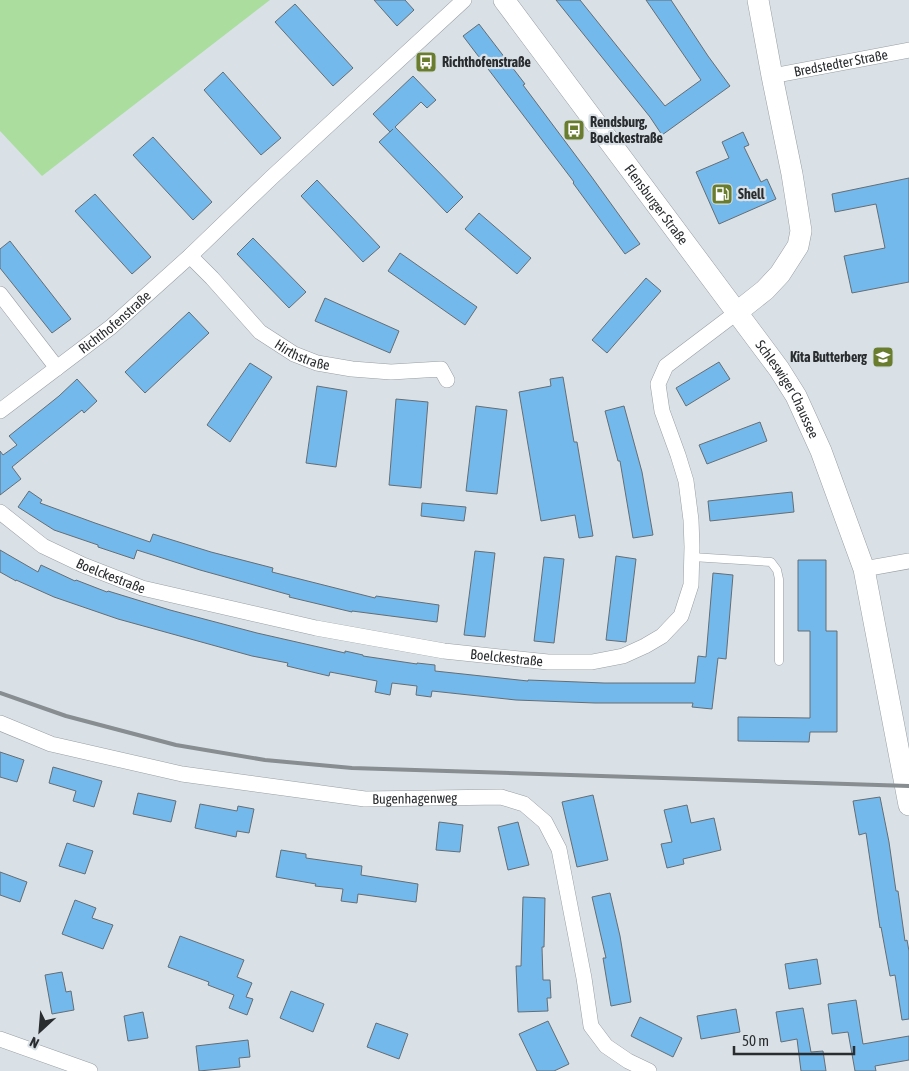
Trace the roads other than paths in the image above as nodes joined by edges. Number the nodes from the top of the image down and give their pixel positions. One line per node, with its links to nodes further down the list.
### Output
1 (464, 0): 6 (street, Richthofenstraße)
2 (504, 0): 8 (main road, Flensburger Straße)
3 (758, 0): 5 (main road)
4 (909, 50): 5 (street, Bredstedter Straße)
5 (772, 76): 8 (main road)
6 (190, 256): 9 (street, Richthofenstraße); 10 (street, Hirthstraße)
7 (0, 294): 9 (street)
8 (736, 313): 13 (street, Boelckestraße); 15 (main road, Schleswiger Chaussee)
9 (57, 368): 11 (street, Richthofenstraße)
10 (447, 380)
11 (0, 411)
12 (0, 512): 13 (street, Boelckestraße)
13 (692, 557): 16 (lane)
14 (909, 561): 15 (street)
15 (864, 569): 18 (main road, Schleswiger Chaussee)
16 (779, 662)
17 (0, 723): 21 (street, Bugenhagenweg)
18 (909, 805)
19 (0, 1038): 20 (street)
20 (90, 1071)
21 (649, 1071)

